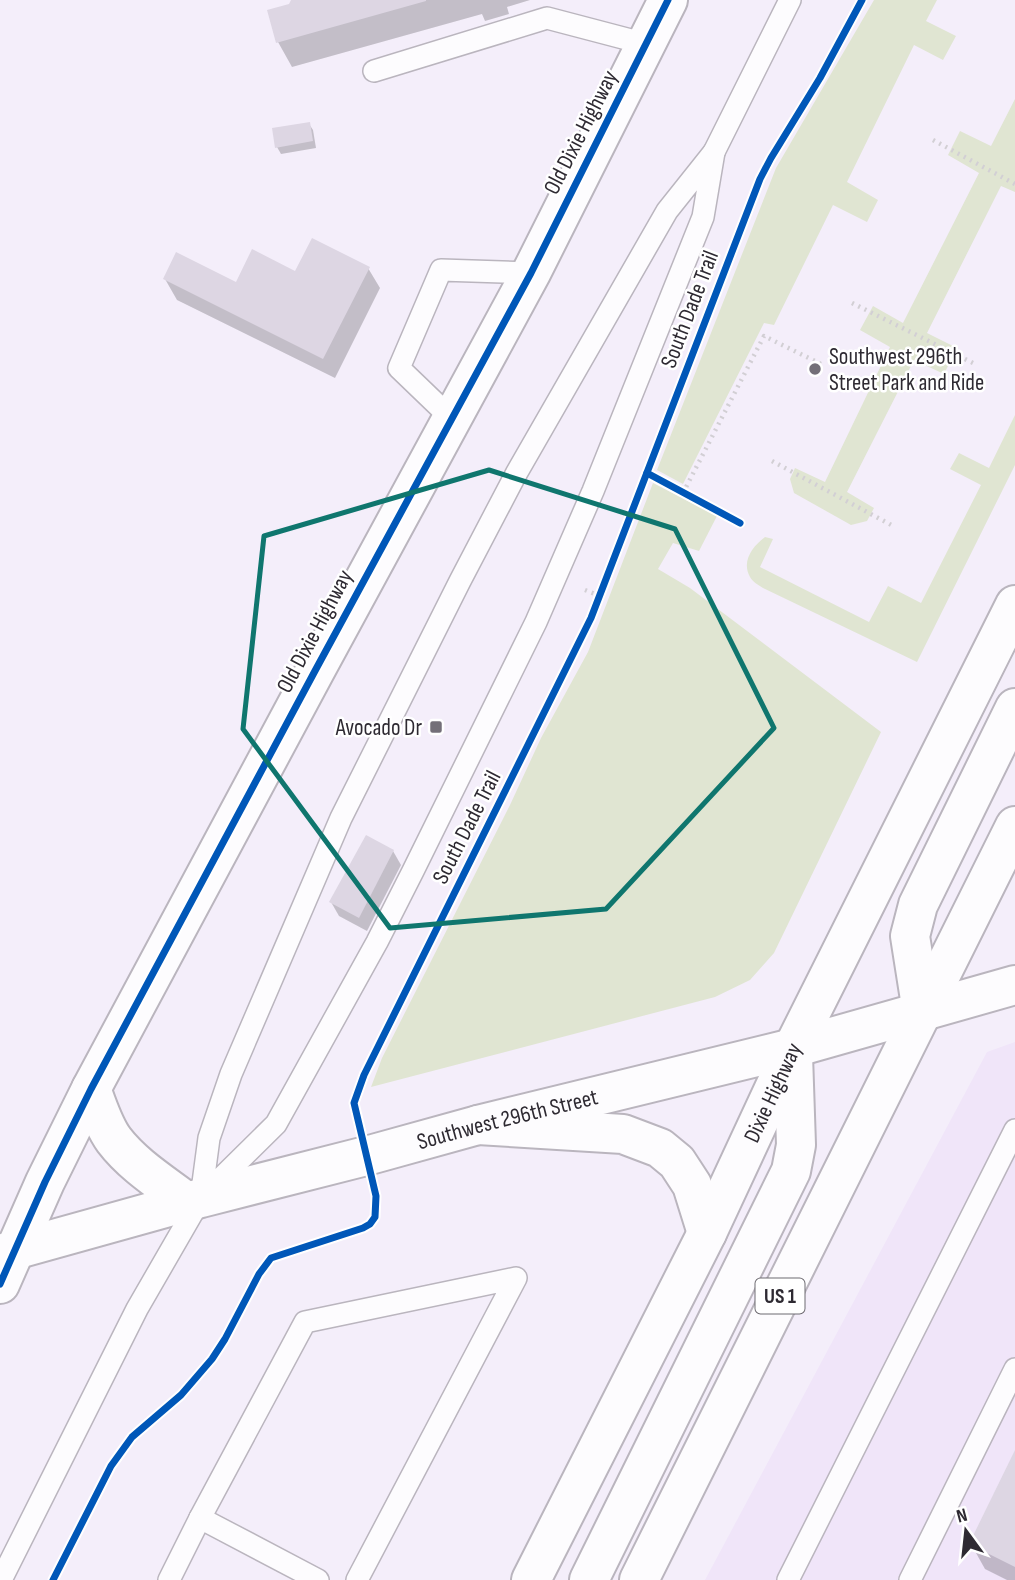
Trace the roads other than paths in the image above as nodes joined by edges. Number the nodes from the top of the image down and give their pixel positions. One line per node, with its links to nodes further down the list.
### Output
1 (668, 0): 3 (main road, Old Dixie Highway)
2 (790, 0): 5 (lane)
3 (646, 44): 4 (lane); 6 (main road, Old Dixie Highway)
4 (374, 71)
5 (714, 152): 17 (lane); 17 (lane)
6 (531, 273): 7 (main road, Old Dixie Highway); 7 (lane)
7 (452, 419): 14 (main road, Old Dixie Highway)
8 (1015, 605): 13 (main road, Dixie Highway)
9 (1015, 708): 12 (main road)
10 (1015, 826): 12 (main road, US 1)
11 (1015, 985): 12 (main road, Southwest 296th Street)
12 (922, 1013): 13 (main road, Southwest 296th Street); 28 (main road, US 1)
13 (793, 1048): 15 (main road, Southwest 296th Street); 18 (main road, Dixie Highway); 27 (main road)
14 (91, 1089): 17 (main road); 19 (main road, Old Dixie Highway)
15 (478, 1125): 17 (main road, Southwest 296th Street); 18 (main road)
16 (1015, 1130): 29 (lane)
17 (194, 1200): 19 (main road, Southwest 296th Street); 22 (lane)
18 (707, 1233): 26 (main road, Dixie Highway)
19 (5, 1263)
20 (1015, 1369): 30 (lane)
21 (200, 1518): 23 (lane); 24 (lane); 25 (lane)
22 (1, 1580)
23 (169, 1580)
24 (318, 1580)
25 (357, 1580)
26 (531, 1580)
27 (590, 1580)
28 (639, 1580)
29 (788, 1580)
30 (910, 1580)

